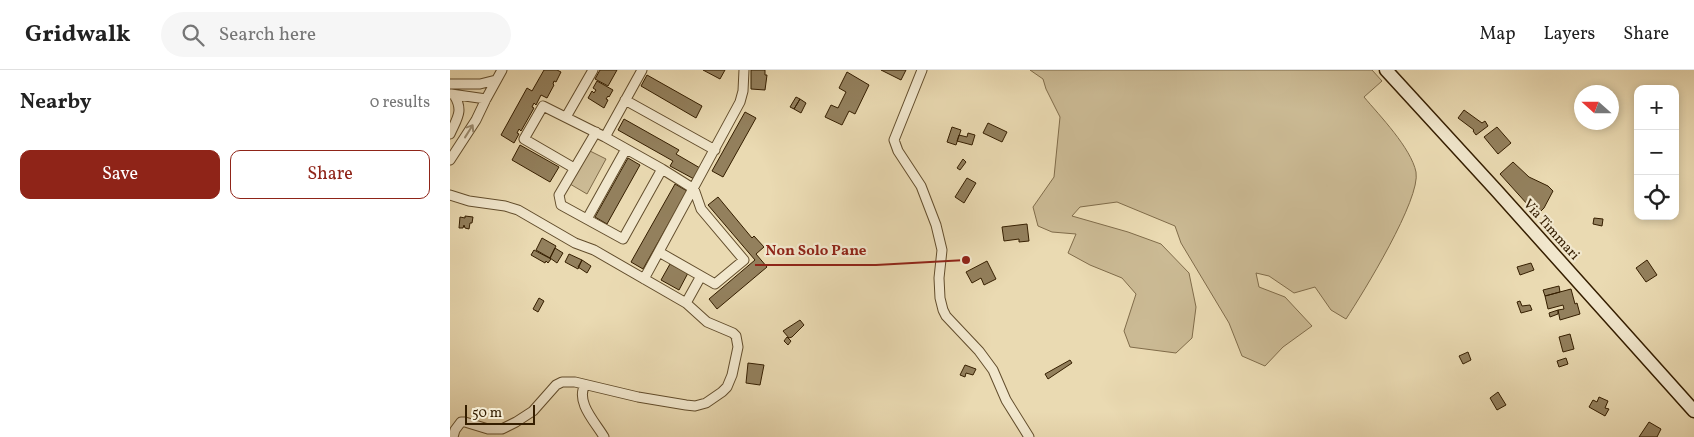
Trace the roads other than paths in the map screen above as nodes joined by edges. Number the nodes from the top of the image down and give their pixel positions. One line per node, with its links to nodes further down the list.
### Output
1 (502, 70): 7 (street)
2 (593, 70): 12 (street)
3 (642, 70): 11 (street)
4 (744, 70): 17 (street)
5 (922, 70): 32 (street)
6 (1386, 70): 29 (main road, Via Timmari)
7 (496, 80): 8 (street); 10 (street)
8 (450, 84)
9 (452, 94): 10 (street); 14 (street)
10 (486, 99): 18 (street, one-way to 10)
11 (626, 100): 15 (street); 17 (street)
12 (566, 118): 13 (street); 19 (street)
13 (596, 132): 15 (street); 19 (street)
14 (450, 134)
15 (605, 136): 16 (street)
16 (626, 149): 20 (street); 23 (street)
17 (715, 150): 21 (street)
18 (450, 160)
19 (574, 168): 23 (street)
20 (662, 169): 21 (street); 23 (street)
21 (694, 189): 24 (street); 25 (street)
22 (450, 195): 26 (street)
23 (587, 219)
24 (659, 252): 25 (street); 26 (street)
25 (701, 276): 27 (street)
26 (644, 279): 27 (street)
27 (686, 303): 28 (street)
28 (585, 385): 30 (street); 31 (street)
29 (1694, 411)
30 (453, 437)
31 (604, 437)
32 (1029, 437)

